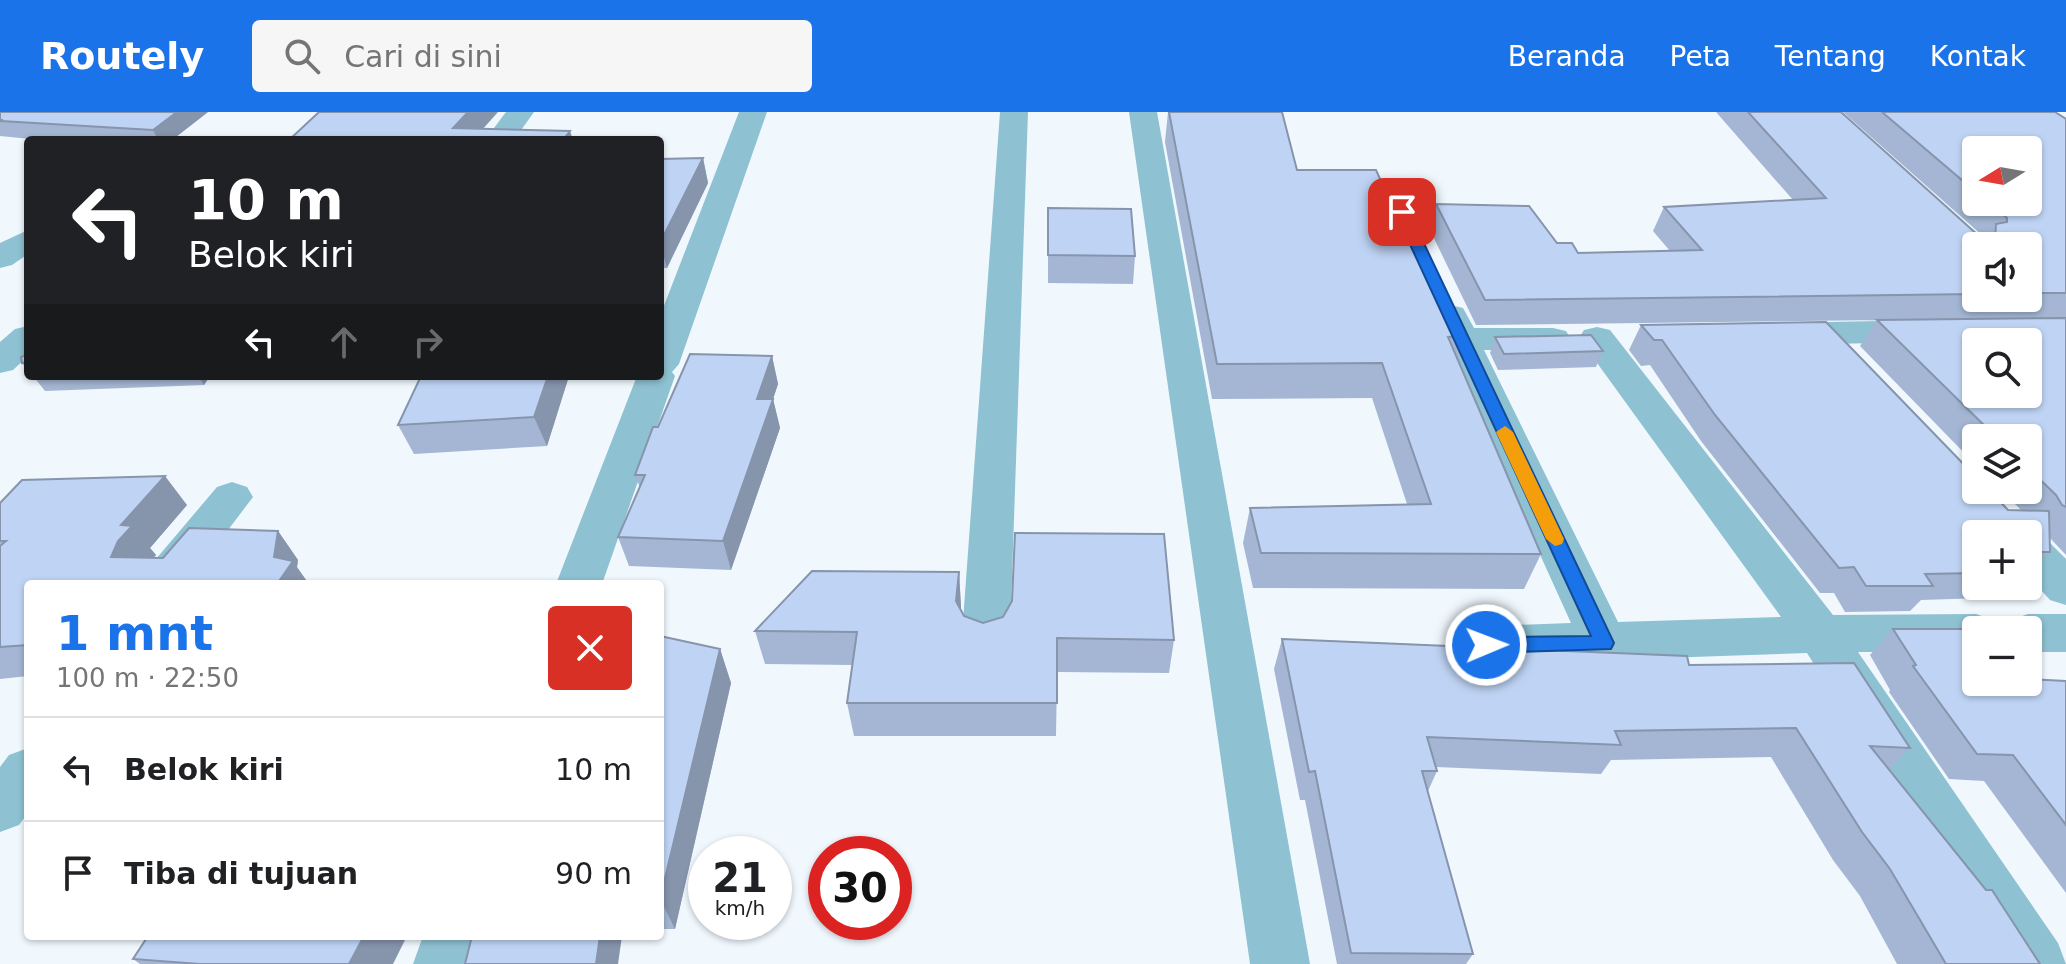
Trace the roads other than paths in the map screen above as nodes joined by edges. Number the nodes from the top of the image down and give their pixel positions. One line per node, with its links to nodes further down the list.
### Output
1 (520, 112): 5 (street)
2 (753, 112): 16 (street)
3 (1014, 112): 29 (street)
4 (1143, 112): 38 (street)
5 (502, 136)
6 (24, 243): 7 (street)
7 (0, 258)
8 (1435, 282): 14 (street)
9 (1962, 331): 10 (street)
10 (1822, 333): 11 (street); 18 (street)
11 (1747, 335)
12 (1642, 337): 13 (street)
13 (1597, 338): 14 (street); 28 (street)
14 (1461, 339): 30 (street)
15 (24, 341): 17 (street)
16 (664, 353)
17 (0, 362)
18 (1854, 367)
19 (655, 380): 23 (street)
20 (232, 497): 22 (street)
21 (2042, 563): 24 (street)
22 (164, 580)
23 (580, 580)
24 (2066, 588)
25 (1962, 633): 28 (street)
26 (2042, 633): 27 (street)
27 (2066, 633)
28 (1820, 634): 30 (street); 39 (street)
29 (986, 635)
30 (1604, 643): 31 (street)
31 (1486, 645)
32 (0, 769): 33 (street)
33 (24, 770)
34 (24, 775): 35 (street)
35 (0, 808)
36 (452, 940): 37 (street)
37 (443, 964)
38 (1280, 964)
39 (2037, 964)

